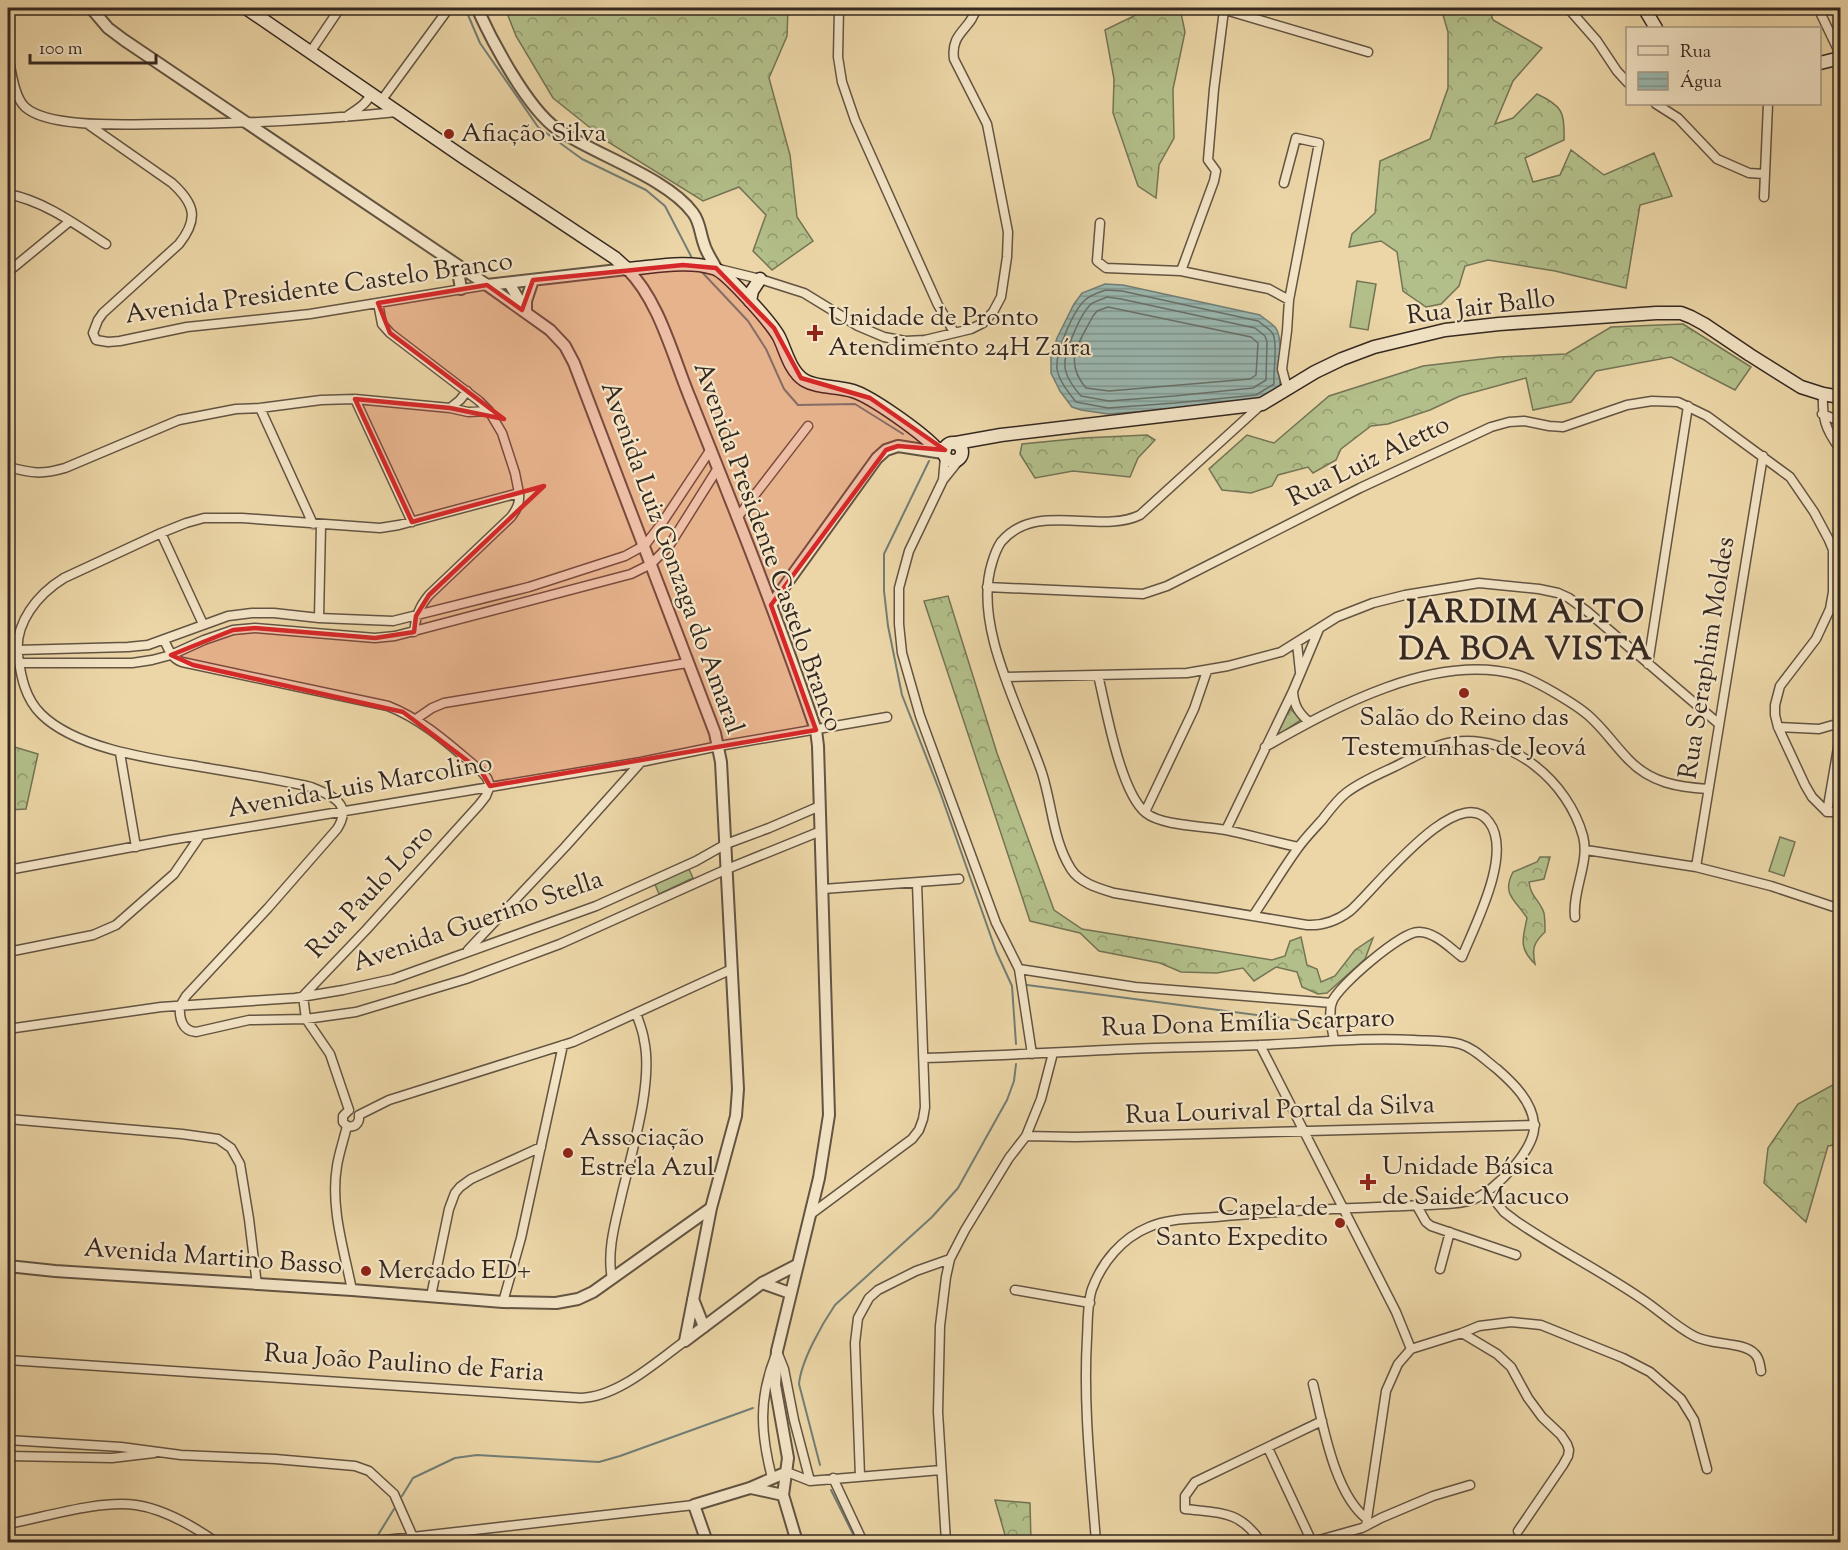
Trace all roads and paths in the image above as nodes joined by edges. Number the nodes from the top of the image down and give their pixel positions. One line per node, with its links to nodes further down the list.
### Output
1 (91, 8): 26 (street, Avenida Luiz Gonzaga do Amaral)
2 (246, 8): 13 (main road, Avenida Presidente Castelo Branco)
3 (340, 8): 13 (street)
4 (448, 8): 20 (street)
5 (477, 8): 35 (street)
6 (839, 8): 48 (street)
7 (976, 8): 48 (street)
8 (1568, 8): 18 (street)
9 (1644, 8): 12 (main road)
10 (1818, 8): 16 (street)
11 (1222, 9): 14 (street); 37 (street)
12 (1655, 27)
13 (310, 51): 19 (main road, Avenida Presidente Castelo Branco)
14 (1368, 52)
15 (8, 55): 25 (street)
16 (1840, 56): 17 (main road)
17 (1821, 63)
18 (1626, 81)
19 (370, 93): 20 (main road, Avenida Presidente Castelo Branco); 24 (street)
20 (381, 101): 23 (main road, Avenida Presidente Castelo Branco)
21 (1658, 105): 27 (street)
22 (1768, 105): 27 (street)
23 (397, 112): 24 (street); 36 (main road, Avenida Presidente Castelo Branco)
24 (345, 118): 26 (street)
25 (89, 124): 26 (street); 46 (street, Avenida Presidente Castelo Branco)
26 (247, 124): 34 (street, Avenida Luiz Gonzaga do Amaral)
27 (1764, 174): 30 (street)
28 (1284, 183): 44 (street)
29 (8, 194): 31 (street)
30 (1764, 197)
31 (70, 221): 33 (street); 38 (street)
32 (1100, 223): 37 (street)
33 (106, 244)
34 (457, 265): 42 (street, Avenida Luiz Gonzaga do Amaral); 43 (street)
35 (716, 268): 36 (main road); 39 (street); 45 (main road)
36 (627, 269): 40 (street, Avenida Presidente Castelo Branco); 64 (street, Avenida Presidente Castelo Branco)
37 (1181, 271): 44 (street)
38 (8, 272)
39 (760, 279): 45 (main road); 48 (street)
40 (533, 280): 41 (street, Avenida Presidente Castelo Branco); 47 (street)
41 (509, 283): 42 (street, Avenida Presidente Castelo Branco); 47 (street, Avenida Luiz Gonzaga do Amaral)
42 (487, 285): 43 (street, Avenida Presidente Castelo Branco); 47 (street, Avenida Luiz Gonzaga do Amaral)
43 (461, 289): 46 (street, Avenida Presidente Castelo Branco)
44 (1289, 300): 49 (street)
45 (750, 301): 65 (main road, Rua Jair Ballo)
46 (378, 303): 50 (street)
47 (528, 314): 76 (street, Avenida Luiz Gonzaga do Amaral)
48 (954, 332)
49 (1287, 388): 51 (main road, Rua Jair Ballo); 54 (main road, Rua Jair Ballo)
50 (467, 391): 57 (street); 58 (street)
51 (1823, 394): 52 (main road, Rua Jair Ballo); 59 (street)
52 (1840, 397)
53 (355, 399): 56 (street); 57 (street); 73 (street)
54 (1262, 404): 62 (main road, Rua Jair Ballo); 78 (street)
55 (1688, 405): 66 (street, Rua Luiz Aletto); 78 (street, Rua Luiz Aletto); 91 (street)
56 (260, 408): 68 (street); 74 (street)
57 (450, 408): 58 (street)
58 (489, 411): 71 (street)
59 (1822, 414): 60 (street); 63 (street)
60 (1840, 421)
61 (808, 426): 72 (street)
62 (995, 437): 65 (main road, Rua Jair Ballo); 67 (main road, Rua Jair Ballo)
63 (1840, 448)
64 (711, 449): 69 (street, Avenida Presidente Castelo Branco); 76 (street)
65 (948, 450): 67 (main road); 70 (street); 79 (street)
66 (1763, 456): 101 (street, Rua Seraphim Moldes); 102 (street, Rua Luiz Aletto)
67 (961, 457): 70 (street)
68 (8, 467)
69 (718, 468): 72 (street, Avenida Presidente Castelo Branco); 77 (street)
70 (943, 480): 135 (street)
71 (519, 493): 73 (street); 80 (street)
72 (737, 518): 79 (street, Avenida Presidente Castelo Branco)
73 (411, 522): 74 (street)
74 (317, 524): 75 (street); 81 (street)
75 (161, 533): 82 (street); 87 (street)
76 (645, 545): 77 (street, Avenida Luiz Gonzaga do Amaral); 80 (street)
77 (651, 564): 84 (street); 90 (street, Avenida Luiz Gonzaga do Amaral)
78 (987, 587): 95 (street)
79 (771, 605): 103 (street, Avenida Presidente Castelo Branco)
80 (416, 616): 81 (street); 84 (street)
81 (319, 618): 82 (street)
82 (203, 624): 85 (street)
83 (1320, 628): 86 (street); 91 (street); 93 (street)
84 (414, 632): 88 (street)
85 (164, 639): 87 (street); 88 (street)
86 (1297, 643): 92 (street); 93 (street)
87 (17, 650): 89 (street)
88 (171, 655): 89 (street); 98 (street)
89 (19, 663): 107 (street)
90 (687, 663): 98 (street); 105 (street, Avenida Luiz Gonzaga do Amaral)
91 (1648, 664): 101 (street)
92 (1207, 671): 94 (street); 113 (street)
93 (1300, 672): 96 (street)
94 (1098, 675): 95 (street); 113 (street)
95 (1005, 677): 130 (street)
96 (1293, 692): 99 (street); 106 (street)
97 (887, 717): 103 (street, Avenida Luis Marcolino)
98 (416, 719): 109 (street)
99 (1309, 722): 106 (street); 110 (street)
100 (1840, 723): 102 (street)
101 (1719, 724): 110 (street, Rua Seraphim Moldes)
102 (1778, 728): 114 (street)
103 (816, 730): 105 (street, Avenida Luis Marcolino); 111 (street, Avenida Presidente Castelo Branco)
104 (1840, 736): 114 (street)
105 (719, 746): 108 (street, Avenida Luis Marcolino); 119 (street, Avenida Luiz Gonzaga do Amaral)
106 (1265, 747): 116 (street)
107 (120, 753): 112 (street); 120 (street)
108 (641, 762): 109 (street, Avenida Luis Marcolino); 133 (street)
109 (490, 786): 112 (street, Avenida Luis Marcolino); 136 (street, Rua Paulo Loro)
110 (1708, 789): 123 (street, Rua Seraphim Moldes)
111 (820, 806): 117 (street, Avenida Presidente Castelo Branco); 119 (street, Avenida Guerino Stella)
112 (344, 812): 118 (street, Avenida Luis Marcolino); 138 (street)
113 (1145, 812): 116 (street)
114 (1827, 812): 115 (street)
115 (1840, 812)
116 (1226, 830): 121 (street)
117 (821, 831): 124 (street, Avenida Guerino Stella); 128 (street, Avenida Presidente Castelo Branco)
118 (200, 836): 120 (street, Avenida Luis Marcolino); 132 (street)
119 (726, 843): 124 (street, Avenida Luiz Gonzaga do Amaral); 133 (street, Avenida Guerino Stella)
120 (136, 847): 125 (street, Avenida Luis Marcolino)
121 (1298, 848): 122 (street); 130 (street)
122 (1586, 850): 123 (street); 131 (street)
123 (1696, 867): 129 (street)
124 (727, 869): 134 (street, Avenida Luiz Gonzaga do Amaral); 140 (street, Avenida Guerino Stella)
125 (8, 870)
126 (959, 879): 127 (street)
127 (917, 883): 128 (street); 147 (street)
128 (824, 889): 160 (street, Avenida Presidente Castelo Branco)
129 (1840, 909)
130 (1253, 916): 137 (street)
131 (1575, 917)
132 (8, 952)
133 (466, 953): 136 (street, Avenida Guerino Stella)
134 (732, 969): 139 (street); 158 (street, Avenida Luiz Gonzaga do Amaral)
135 (1019, 969): 137 (street); 146 (street)
136 (303, 996): 138 (street, Avenida Guerino Stella); 140 (street)
137 (1332, 1003): 142 (street)
138 (180, 1006): 140 (street, Avenida Guerino Stella); 141 (street)
139 (636, 1013): 143 (street); 167 (street)
140 (306, 1019): 148 (street)
141 (8, 1029)
142 (1334, 1040): 144 (street, Rua Dona Emília Scarparo); 151 (street, Rua Dona Emília Scarparo)
143 (563, 1045): 149 (street); 155 (street)
144 (1260, 1045): 145 (street, Rua Dona Emília Scarparo); 153 (street)
145 (1053, 1053): 146 (street, Rua Dona Emília Scarparo); 154 (street)
146 (1032, 1054): 147 (street, Rua Dona Emília Scarparo)
147 (924, 1058): 160 (street)
148 (349, 1110): 149 (street); 152 (street)
149 (358, 1115): 152 (street)
150 (8, 1119): 169 (street)
151 (1535, 1125): 153 (street, Rua Lourival Portal da Silva); 156 (street)
152 (347, 1126): 170 (street)
153 (1304, 1131): 154 (street, Rua Lourival Portal da Silva); 159 (street)
154 (1026, 1136): 163 (street)
155 (541, 1147): 173 (street); 175 (street)
156 (1488, 1192): 157 (street); 183 (street)
157 (1417, 1206): 159 (street); 161 (street)
158 (711, 1208): 167 (street, Avenida Martino Basso); 174 (street, Avenida Luiz Gonzaga do Amaral)
159 (1342, 1209): 176 (street); 180 (street)
160 (811, 1214): 164 (street, Avenida Presidente Castelo Branco)
161 (1450, 1232): 162 (street); 166 (street)
162 (1516, 1255)
163 (950, 1259): 191 (street); 193 (street)
164 (797, 1265): 168 (street, Rua João Paulino de Faria); 172 (street, Avenida Presidente Castelo Branco)
165 (8, 1266): 169 (street, Avenida Martino Basso)
166 (1440, 1269)
167 (612, 1279): 175 (street, Avenida Martino Basso)
168 (762, 1284): 172 (street); 177 (street, Rua João Paulino de Faria)
169 (257, 1285): 170 (street, Avenida Martino Basso)
170 (352, 1290): 173 (street, Avenida Martino Basso)
171 (1015, 1290): 176 (street)
172 (790, 1293): 181 (street, Avenida Presidente Castelo Branco)
173 (431, 1296): 175 (street, Avenida Martino Basso)
174 (693, 1298): 177 (street); 179 (street, Avenida Luiz Gonzaga do Amaral)
175 (503, 1302)
176 (1090, 1304): 212 (street)
177 (704, 1327): 179 (street, Rua João Paulino de Faria)
178 (1462, 1333): 180 (street); 190 (street); 203 (street)
179 (686, 1341): 182 (street, Rua João Paulino de Faria)
180 (1411, 1349): 201 (street)
181 (777, 1351): 192 (street, Avenida Presidente Castelo Branco); 195 (street, Avenida Presidente Castelo Branco); 196 (street)
182 (8, 1360)
183 (1761, 1371)
184 (1313, 1384): 185 (street)
185 (1322, 1421): 187 (street); 201 (street)
186 (8, 1440): 188 (street)
187 (1268, 1448): 213 (street); 214 (street)
188 (157, 1452): 189 (street); 204 (street)
189 (8, 1456)
190 (1707, 1469)
191 (941, 1470): 193 (street); 211 (street)
192 (788, 1472): 195 (street); 196 (street); 199 (street, Avenida Presidente Castelo Branco)
193 (860, 1476): 194 (street)
194 (833, 1478): 196 (street); 210 (street)
195 (772, 1479): 198 (street)
196 (810, 1481)
197 (1470, 1485): 201 (street)
198 (750, 1488): 199 (street); 200 (street)
199 (783, 1495): 209 (street, Avenida Presidente Castelo Branco)
200 (694, 1505): 204 (street); 208 (street)
201 (1367, 1523): 214 (street)
202 (8, 1524): 206 (street)
203 (1518, 1531)
204 (413, 1540): 207 (street)
205 (1538, 1541): 215 (street)
206 (216, 1542)
207 (368, 1542)
208 (707, 1542)
209 (797, 1542)
210 (863, 1542)
211 (946, 1542)
212 (1096, 1542)
213 (1262, 1542)
214 (1312, 1542)
215 (1560, 1542)

